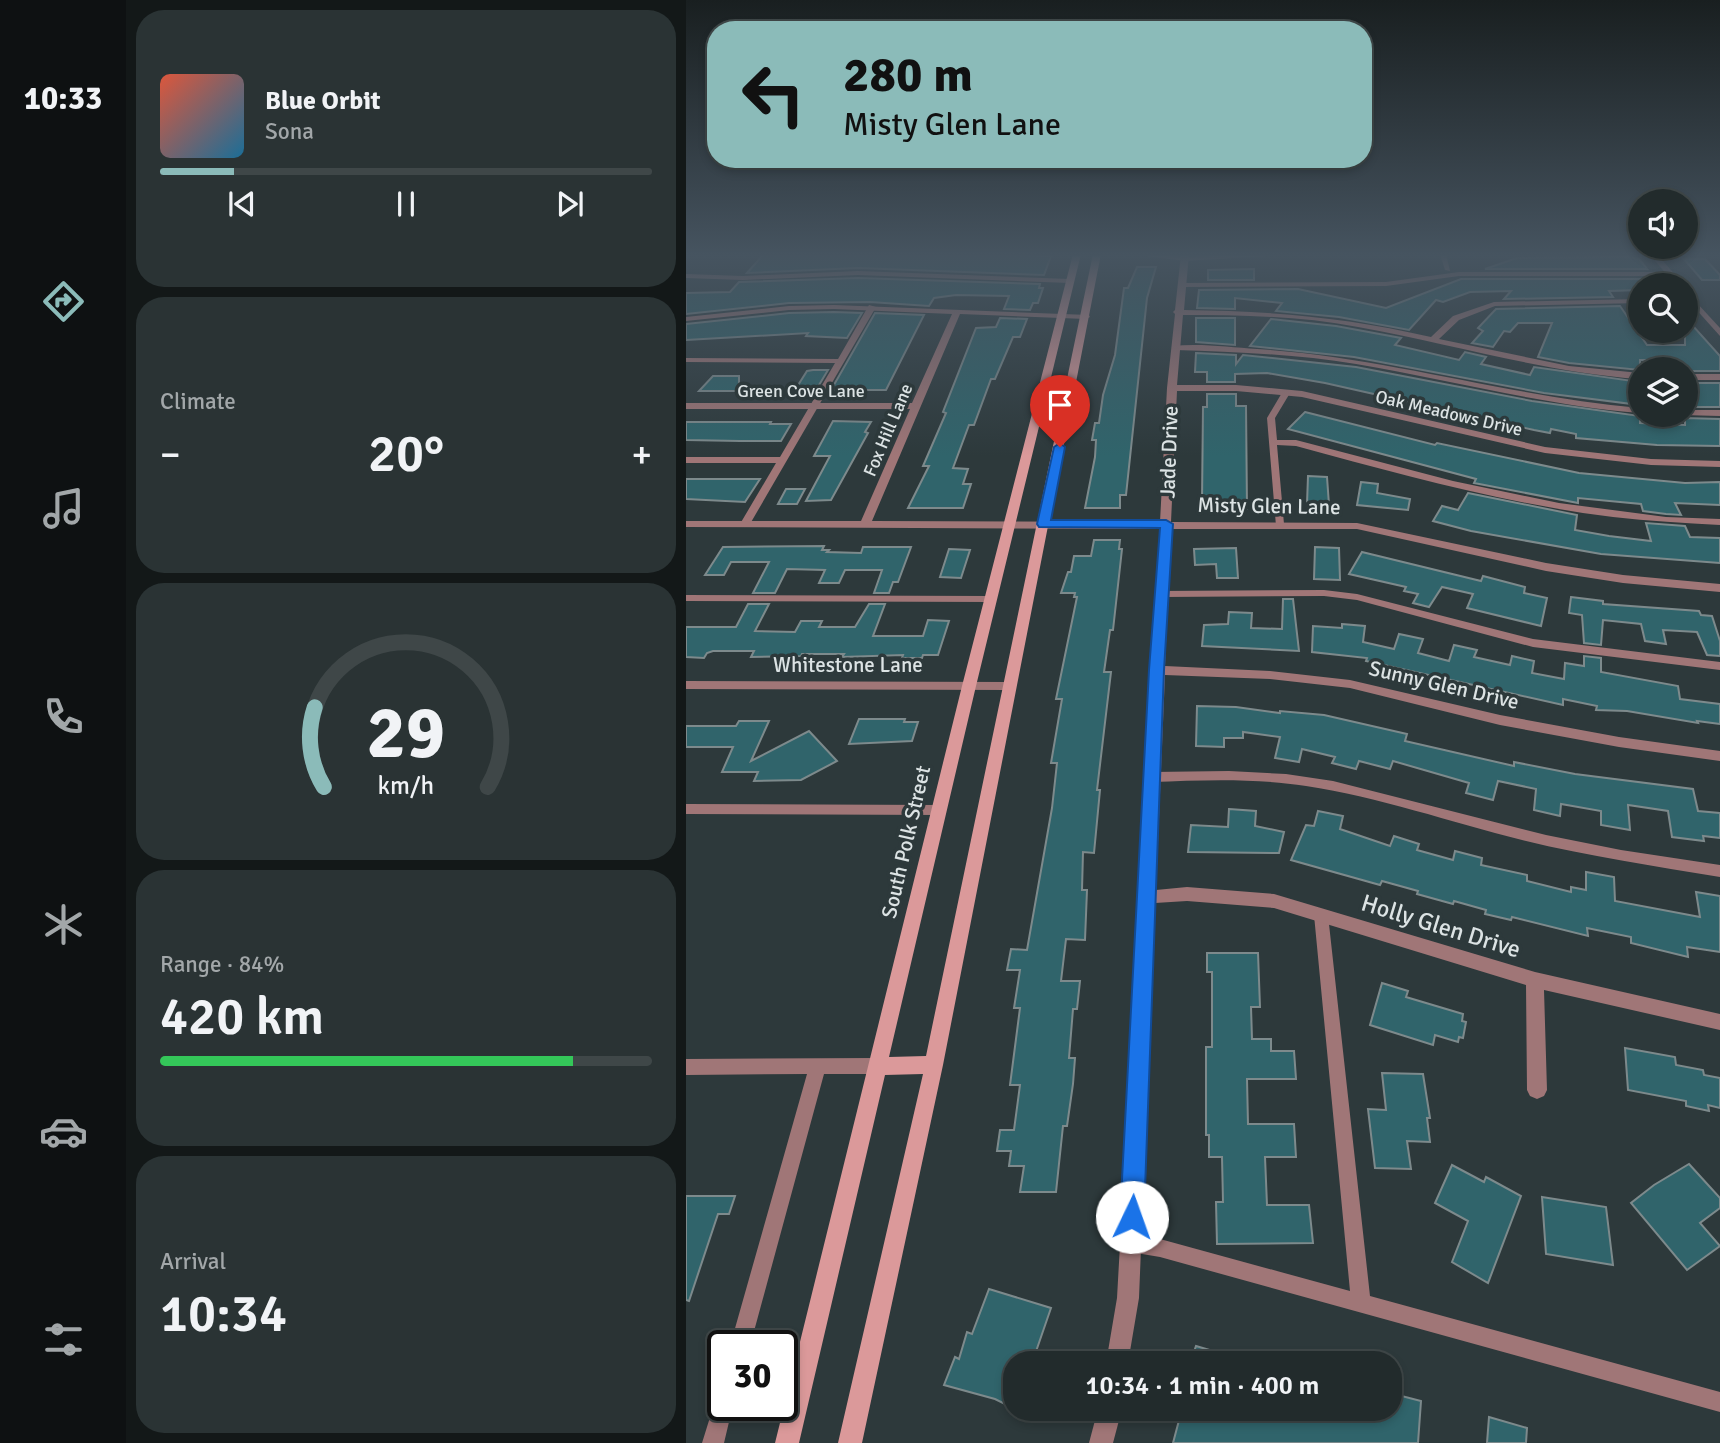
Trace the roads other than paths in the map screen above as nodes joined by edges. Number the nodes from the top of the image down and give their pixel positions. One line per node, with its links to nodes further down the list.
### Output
1 (863, 321): 11 (lane)
2 (952, 321): 19 (street, Fox Hill Lane)
3 (1060, 321): 31 (main road, South Polk Street)
4 (1085, 321): 32 (main road)
5 (1176, 321): 9 (street, Jade Drive)
6 (1340, 321): 8 (street)
7 (1453, 321): 8 (street)
8 (1433, 340): 12 (street)
9 (1175, 348): 15 (street, Jade Drive); 20 (lane)
10 (686, 360): 11 (lane)
11 (839, 361): 18 (lane)
12 (1628, 375)
13 (1698, 377): 14 (street)
14 (1720, 377)
15 (1172, 388): 16 (street, Oak Meadows Drive); 33 (street, Jade Drive)
16 (1286, 393): 23 (lane); 26 (street, Oak Meadows Drive)
17 (686, 406): 18 (street, Green Cove Lane)
18 (813, 406): 19 (street, Green Cove Lane); 25 (lane)
19 (915, 407): 30 (street, Fox Hill Lane)
20 (1628, 410)
21 (1698, 413): 22 (lane)
22 (1720, 413)
23 (1272, 442): 27 (lane); 34 (lane)
24 (686, 460): 25 (lane)
25 (780, 460): 29 (lane)
26 (1720, 464)
27 (1720, 522)
28 (686, 524): 29 (street, Misty Glen Lane)
29 (745, 524): 30 (street, Misty Glen Lane)
30 (865, 524): 31 (street, Misty Glen Lane)
31 (1011, 524): 32 (street, Misty Glen Lane); 38 (main road, South Polk Street)
32 (1044, 524): 33 (street, Misty Glen Lane); 43 (main road)
33 (1166, 524): 34 (street, Misty Glen Lane); 36 (street, Jade Drive)
34 (1279, 524): 35 (street, Misty Glen Lane)
35 (1720, 588)
36 (1162, 594): 39 (lane); 40 (street, Jade Drive)
37 (686, 598): 38 (lane)
38 (990, 599): 42 (main road, South Polk Street)
39 (1720, 666)
40 (1157, 670): 44 (street, Sunny Glen Drive); 45 (street, Jade Drive)
41 (686, 685): 42 (street, Whitestone Lane)
42 (969, 686): 43 (street, Whitestone Lane); 47 (main road, South Polk Street)
43 (1009, 686): 53 (main road)
44 (1720, 756)
45 (1152, 777): 48 (lane); 49 (street, Jade Drive)
46 (686, 809): 47 (lane)
47 (939, 810): 54 (main road, South Polk Street)
48 (1720, 871)
49 (1146, 897): 50 (street, Holly Glen Drive); 58 (street, Jade Drive)
50 (1321, 915): 51 (street, Holly Glen Drive); 59 (lane)
51 (1535, 980): 52 (street, Holly Glen Drive); 57 (street)
52 (1720, 1022)
53 (934, 1065): 54 (main road); 67 (main road)
54 (878, 1066): 56 (lane); 66 (main road, South Polk Street)
55 (686, 1067): 56 (lane)
56 (817, 1068): 60 (lane)
57 (1537, 1090)
58 (1131, 1244): 59 (lane); 61 (street, Jade Drive)
59 (1361, 1302): 62 (lane)
60 (744, 1330)
61 (1119, 1351)
62 (1720, 1402)
63 (719, 1421): 65 (lane)
64 (1107, 1421): 68 (street)
65 (713, 1443)
66 (787, 1443)
67 (850, 1443)
68 (1101, 1443)

